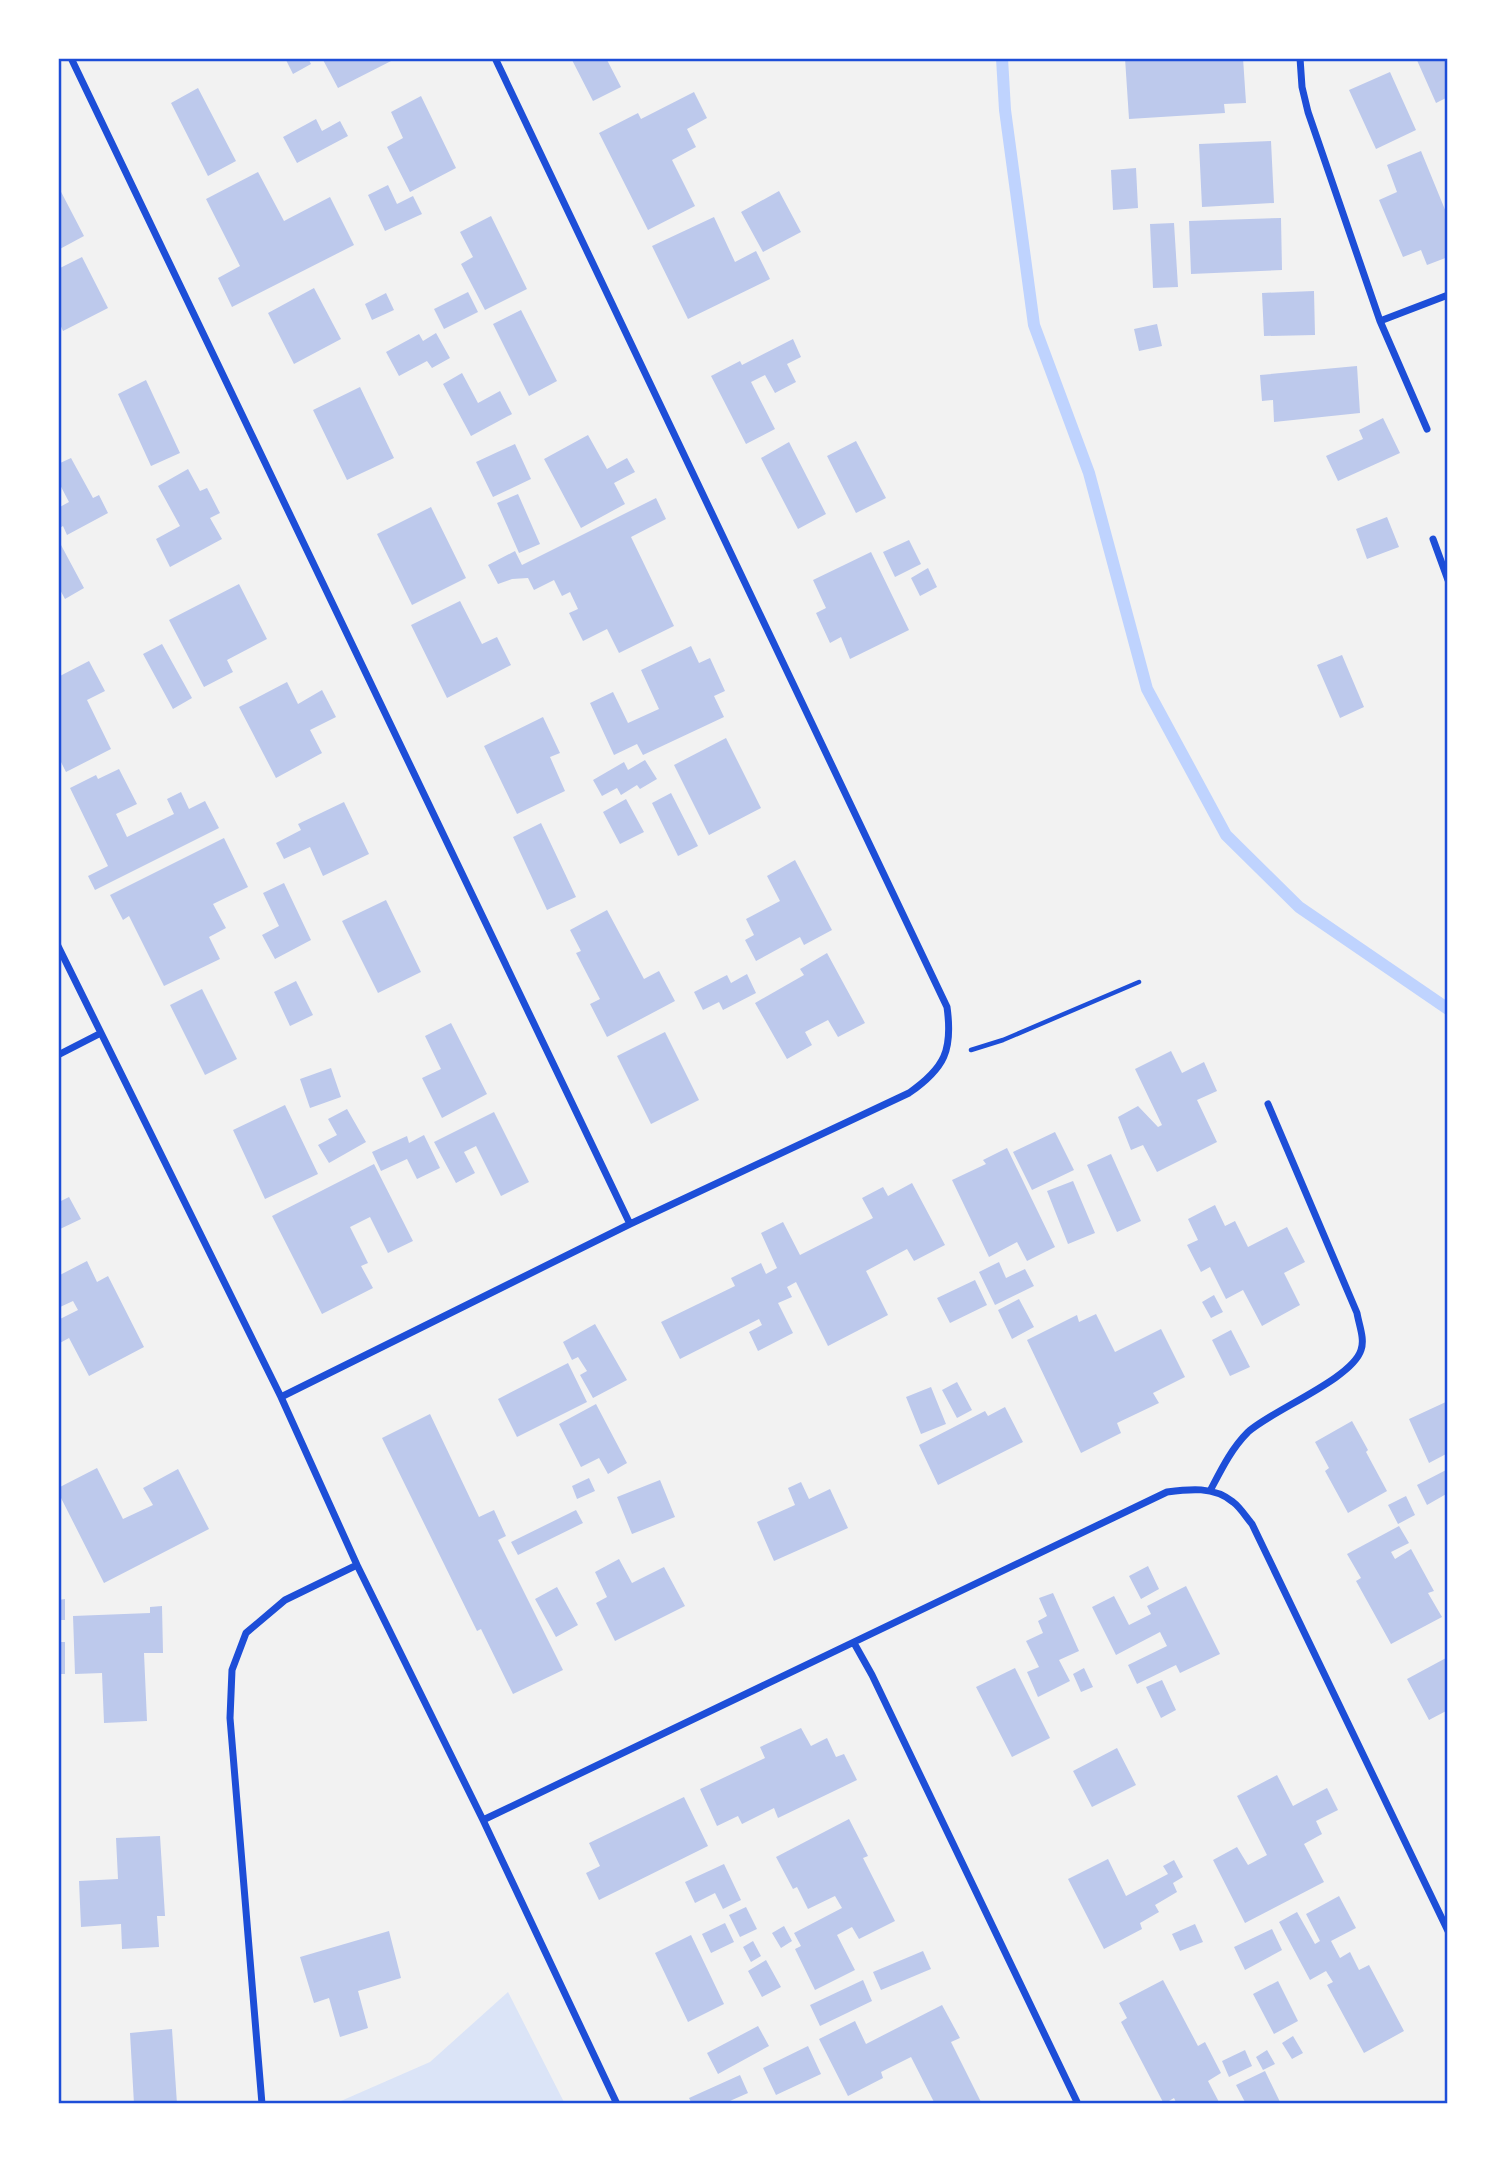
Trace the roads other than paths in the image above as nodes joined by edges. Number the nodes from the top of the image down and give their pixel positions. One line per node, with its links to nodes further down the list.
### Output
1 (71, 58): 13 (street)
2 (495, 58): 13 (street)
3 (1300, 58): 5 (street)
4 (1448, 295): 5 (street)
5 (1380, 321): 6 (street)
6 (1427, 429)
7 (1433, 539): 8 (street)
8 (1448, 580)
9 (58, 946): 10 (street)
10 (101, 1033): 11 (street); 14 (street)
11 (58, 1055)
12 (1268, 1104): 15 (street)
13 (630, 1224): 14 (street)
14 (281, 1398): 16 (street)
15 (1210, 1491): 17 (street); 19 (street)
16 (357, 1565): 18 (street); 20 (street)
17 (853, 1643): 18 (street); 22 (street)
18 (483, 1820): 21 (street)
19 (1448, 1931)
20 (262, 2104)
21 (617, 2104)
22 (1078, 2104)

